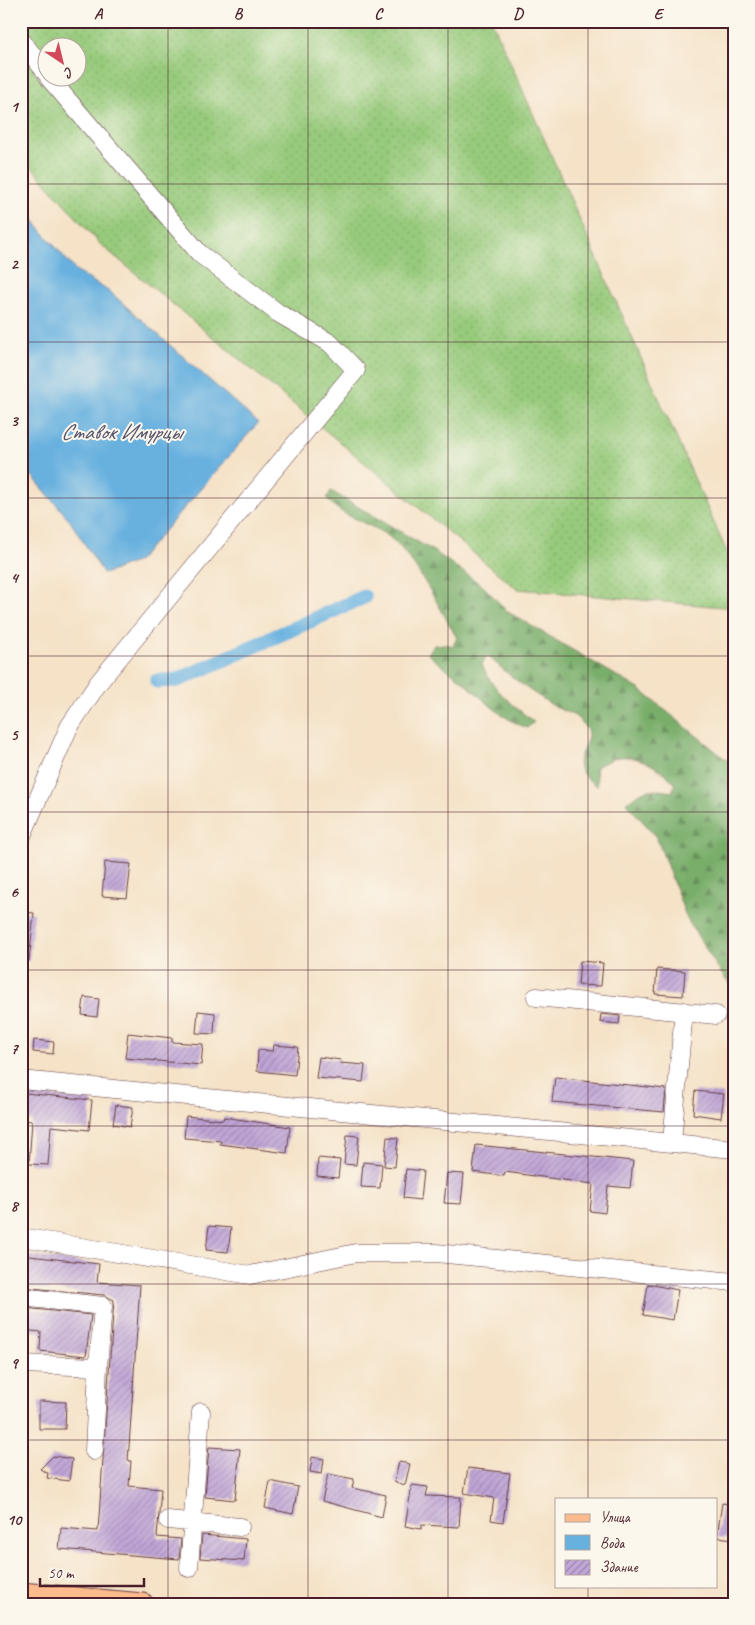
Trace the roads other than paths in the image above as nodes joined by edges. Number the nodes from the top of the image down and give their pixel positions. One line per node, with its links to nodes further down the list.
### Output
1 (21, 40): 2 (street)
2 (38, 63)
3 (58, 88): 4 (street)
4 (21, 838)
5 (536, 997): 6 (street)
6 (684, 1011): 7 (street); 9 (street)
7 (716, 1015)
8 (21, 1080): 9 (street)
9 (672, 1142): 10 (street)
10 (734, 1149)
11 (21, 1237): 12 (street)
12 (734, 1282)
13 (21, 1297): 15 (street)
14 (21, 1364): 15 (street)
15 (98, 1367): 17 (street)
16 (201, 1412): 20 (street)
17 (94, 1451)
18 (168, 1520): 19 (street)
19 (240, 1527)
20 (189, 1568)
21 (21, 1593): 22 (main road)
22 (143, 1604)

